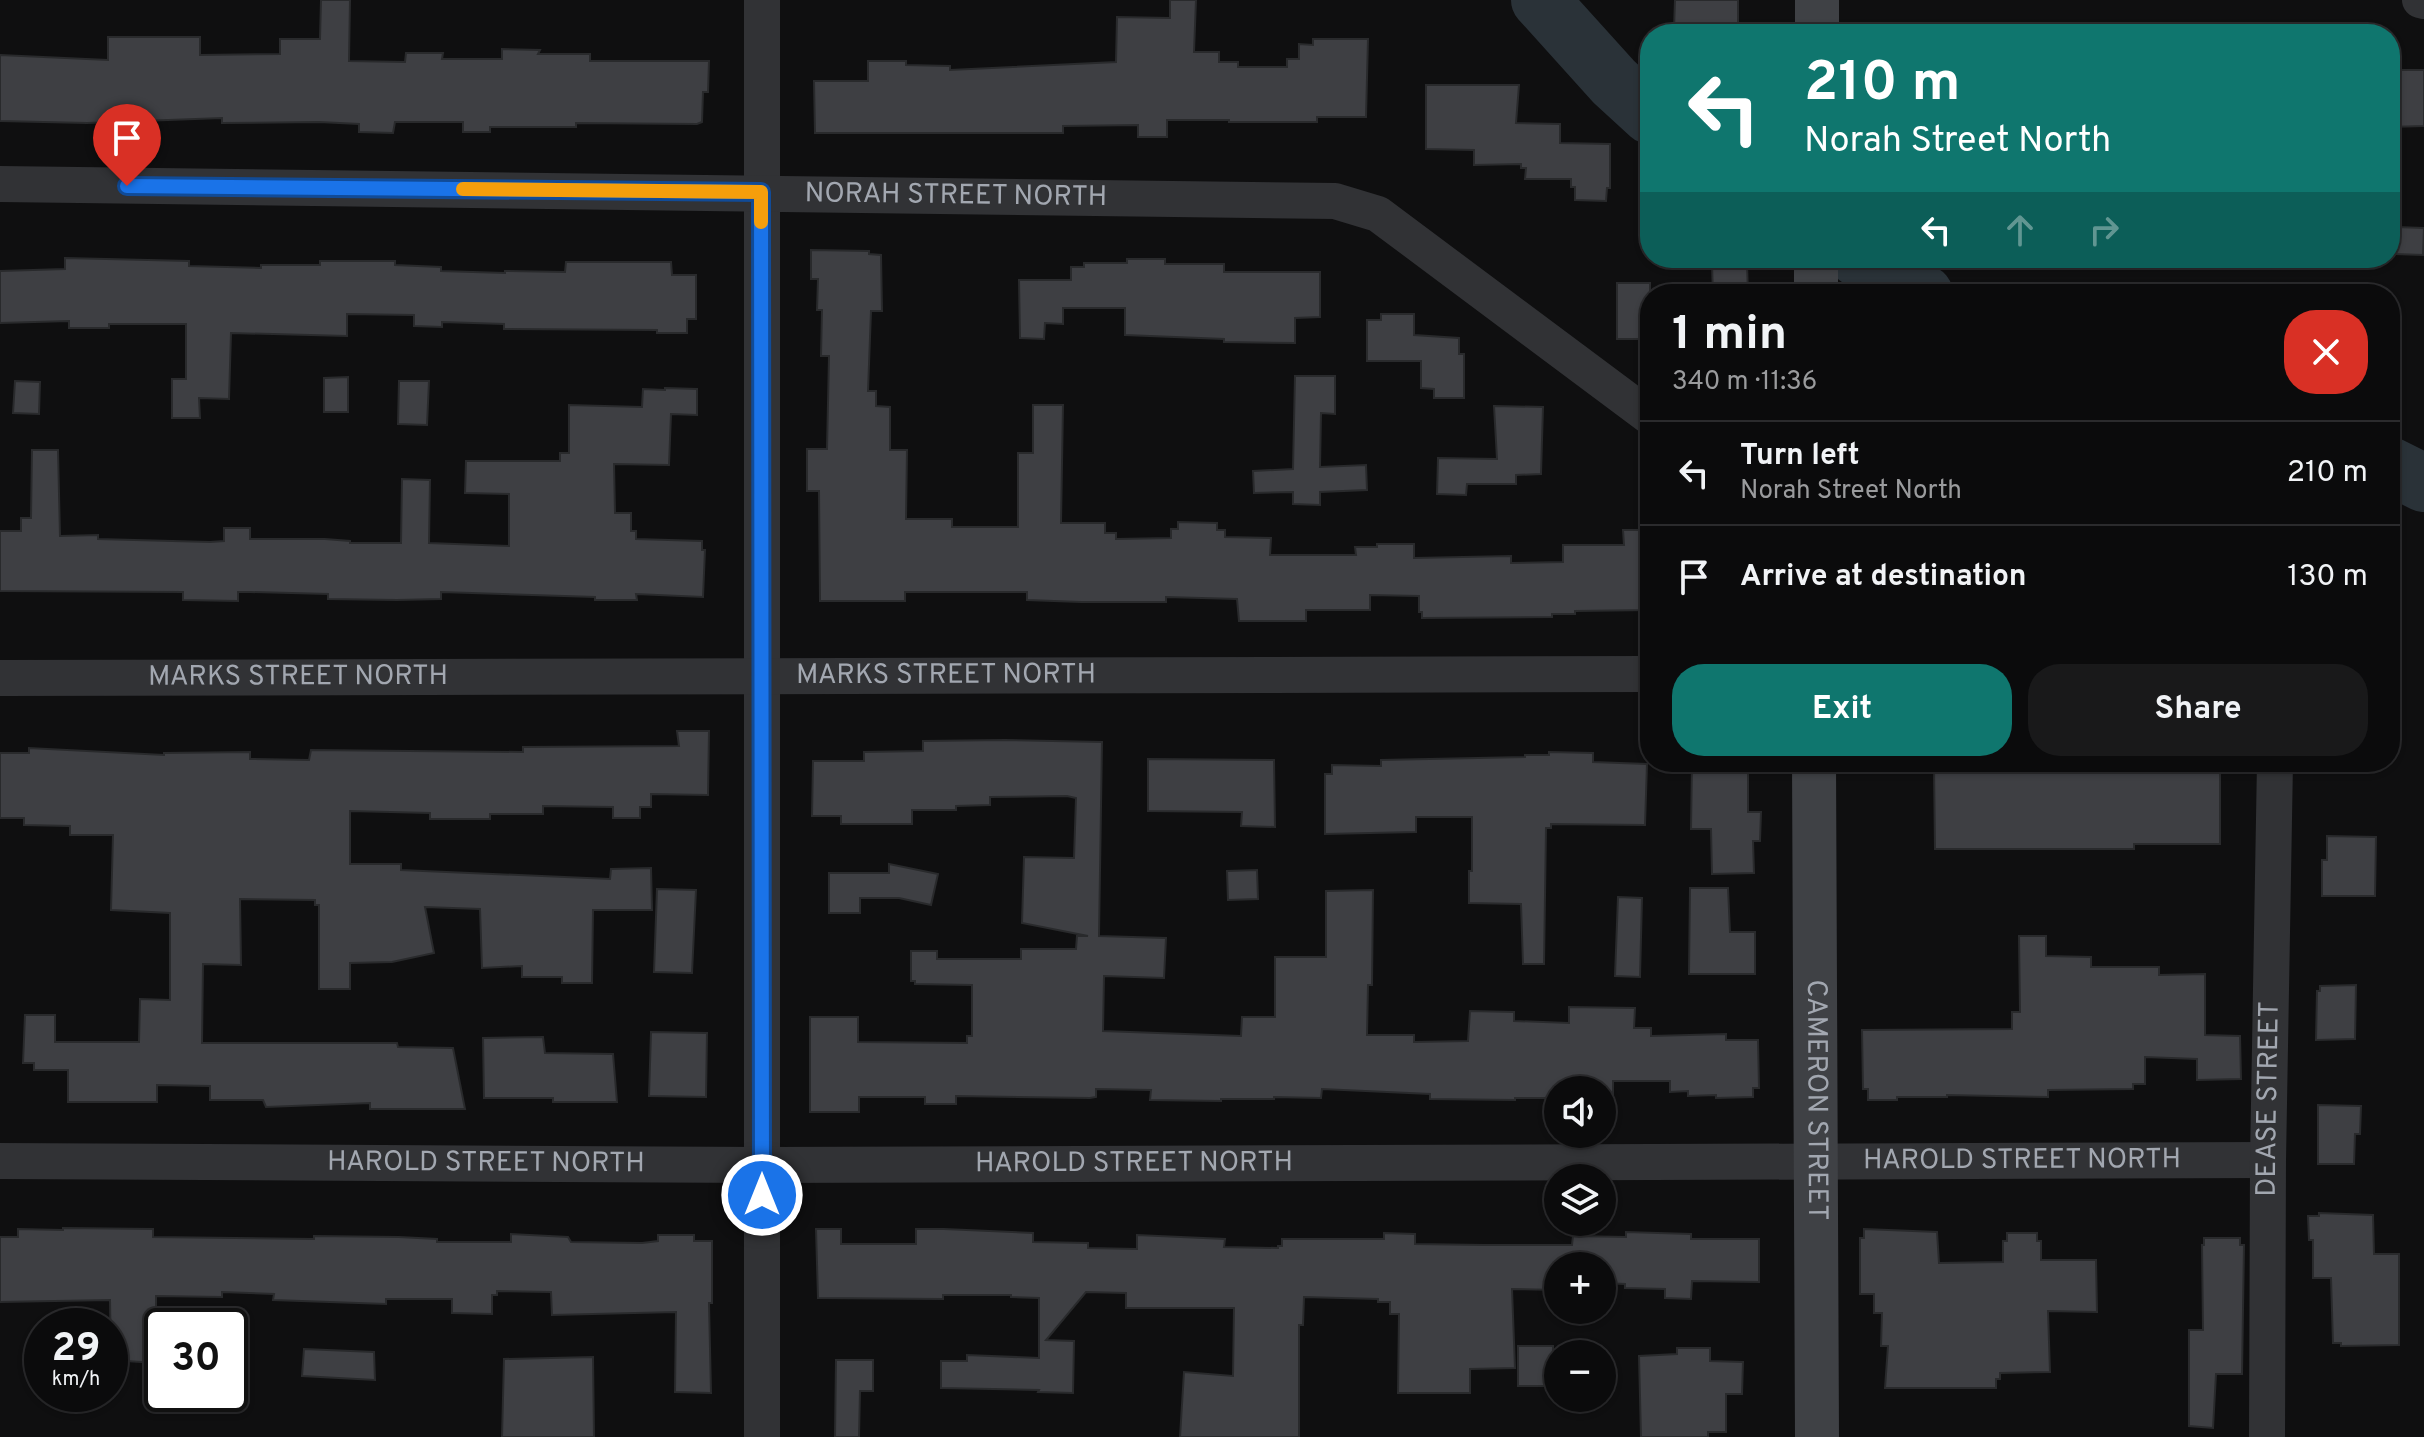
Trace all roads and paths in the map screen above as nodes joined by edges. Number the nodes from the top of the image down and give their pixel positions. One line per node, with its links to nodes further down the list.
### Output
1 (762, 0): 5 (street)
2 (1817, 0): 3 (street)
3 (1817, 24)
4 (0, 184): 5 (street, NORAH STREET NORTH)
5 (761, 192): 6 (street, NORAH STREET NORTH); 8 (street)
6 (1640, 410)
7 (1640, 674): 8 (street, MARKS STREET NORTH)
8 (762, 675): 9 (street, MARKS STREET NORTH); 15 (street)
9 (0, 678)
10 (1814, 772): 14 (street, CAMERON STREET)
11 (2275, 772): 12 (street, DEASE STREET)
12 (2268, 1160): 14 (street, HAROLD STREET NORTH); 18 (street, DEASE STREET)
13 (0, 1161): 15 (street, HAROLD STREET NORTH)
14 (1816, 1161): 15 (street, HAROLD STREET NORTH); 17 (street, CAMERON STREET)
15 (762, 1165): 16 (street)
16 (762, 1437)
17 (1817, 1437)
18 (2267, 1437)

